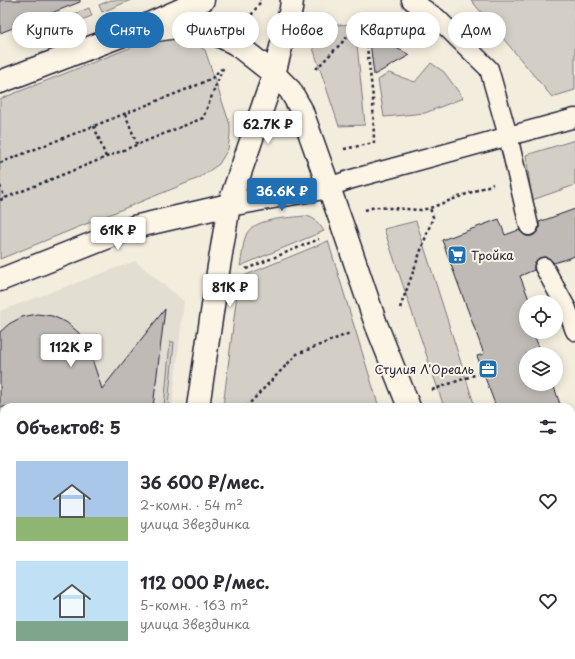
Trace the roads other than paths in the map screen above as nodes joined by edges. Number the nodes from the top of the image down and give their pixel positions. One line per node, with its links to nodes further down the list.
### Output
1 (203, 0): 4 (street)
2 (292, 0): 7 (street)
3 (411, 0): 10 (lane)
4 (164, 17)
5 (164, 29): 7 (street)
6 (95, 46): 8 (street)
7 (274, 74): 11 (street); 12 (street)
8 (0, 82)
9 (575, 118): 10 (lane)
10 (508, 136): 11 (lane); 13 (lane)
11 (329, 187): 12 (street); 19 (street)
12 (229, 205): 15 (street); 18 (street)
13 (529, 226)
14 (544, 267): 16 (lane)
15 (0, 280)
16 (571, 308): 17 (lane)
17 (575, 331)
18 (199, 403)
19 (407, 403)

